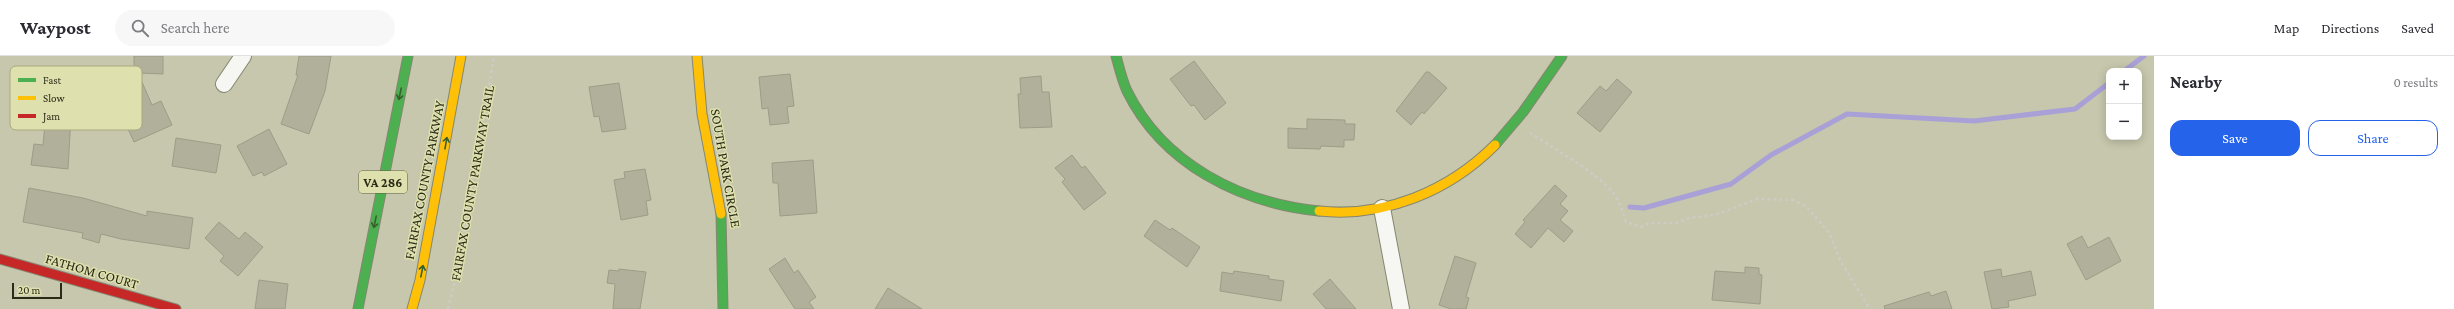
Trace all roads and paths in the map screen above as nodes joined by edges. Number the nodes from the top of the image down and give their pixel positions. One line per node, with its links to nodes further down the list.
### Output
1 (243, 56): 8 (street)
2 (408, 56): 13 (main road, VA 286, one-way to 13)
3 (461, 56): 14 (main road, FAIRFAX COUNTY PARKWAY, one-way to 3)
4 (494, 56): 15 (path, FAIRFAX COUNTY PARKWAY TRAIL)
5 (697, 56): 16 (main road, SOUTH PARK CIRCLE)
6 (1116, 56): 10 (main road)
7 (1562, 56): 9 (main road)
8 (224, 84)
9 (1516, 124): 10 (main road); 18 (path)
10 (1382, 208): 17 (street)
11 (0, 259): 12 (main road, FATHOM COURT)
12 (176, 309)
13 (358, 309)
14 (412, 309)
15 (448, 309)
16 (723, 309)
17 (1401, 309)
18 (1870, 309)

